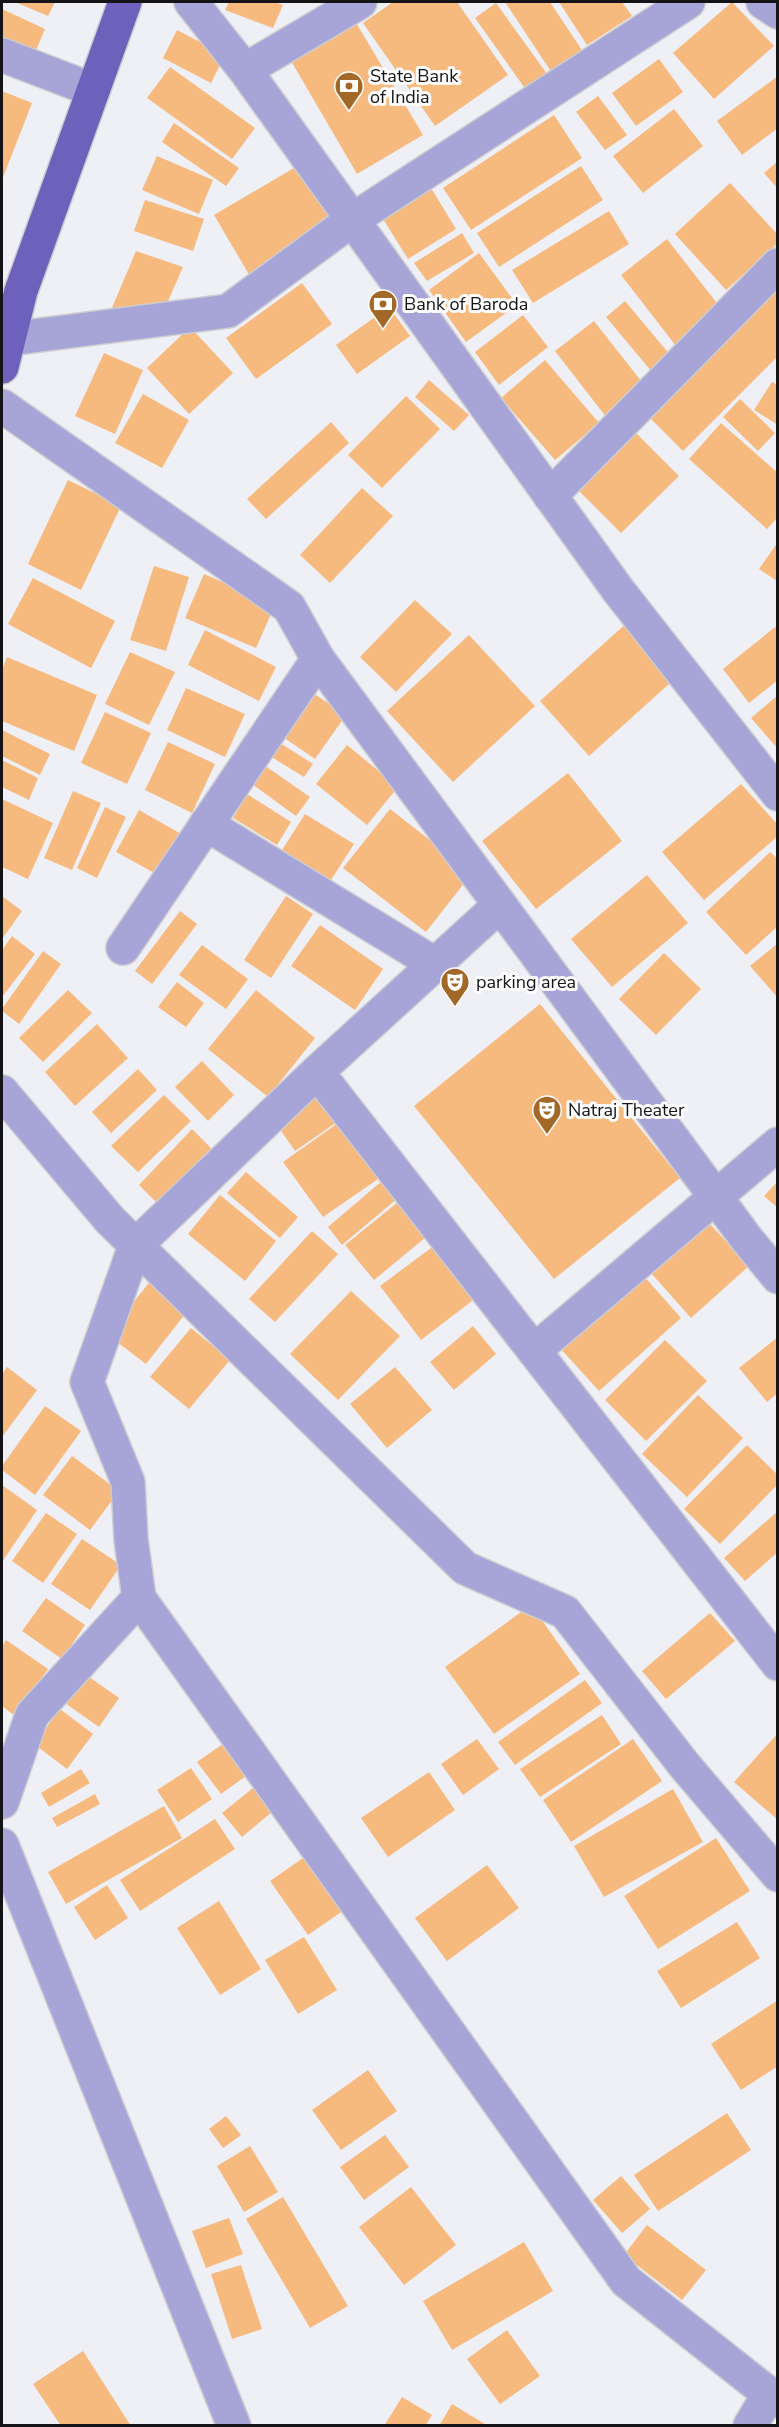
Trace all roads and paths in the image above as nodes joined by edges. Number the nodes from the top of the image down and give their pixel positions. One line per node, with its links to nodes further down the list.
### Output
1 (125, 2): 9 (main road)
2 (191, 2): 8 (street)
3 (360, 2): 8 (street)
4 (688, 2): 10 (street)
5 (762, 2): 6 (street)
6 (777, 12)
7 (2, 55): 9 (street)
8 (245, 70): 10 (street)
9 (93, 90): 12 (main road)
10 (352, 220): 12 (street); 14 (street)
11 (777, 265): 14 (street)
12 (5, 353)
13 (2, 406): 15 (street)
14 (550, 496): 16 (street)
15 (318, 659): 17 (street); 18 (street)
16 (777, 794)
17 (207, 824): 19 (street); 20 (street)
18 (501, 905): 20 (street); 24 (street)
19 (123, 948)
20 (435, 964): 21 (street)
21 (317, 1072): 25 (street); 27 (street)
22 (2, 1092): 25 (street)
23 (777, 1144): 24 (street)
24 (716, 1197): 26 (street); 27 (street)
25 (135, 1246): 28 (street); 32 (street)
26 (777, 1277)
27 (534, 1351): 29 (street)
28 (139, 1598): 30 (street); 33 (street)
29 (777, 1664)
30 (2, 1802)
31 (2, 1845): 34 (street)
32 (777, 1875)
33 (773, 2398): 35 (street)
34 (234, 2426)
35 (750, 2426)

